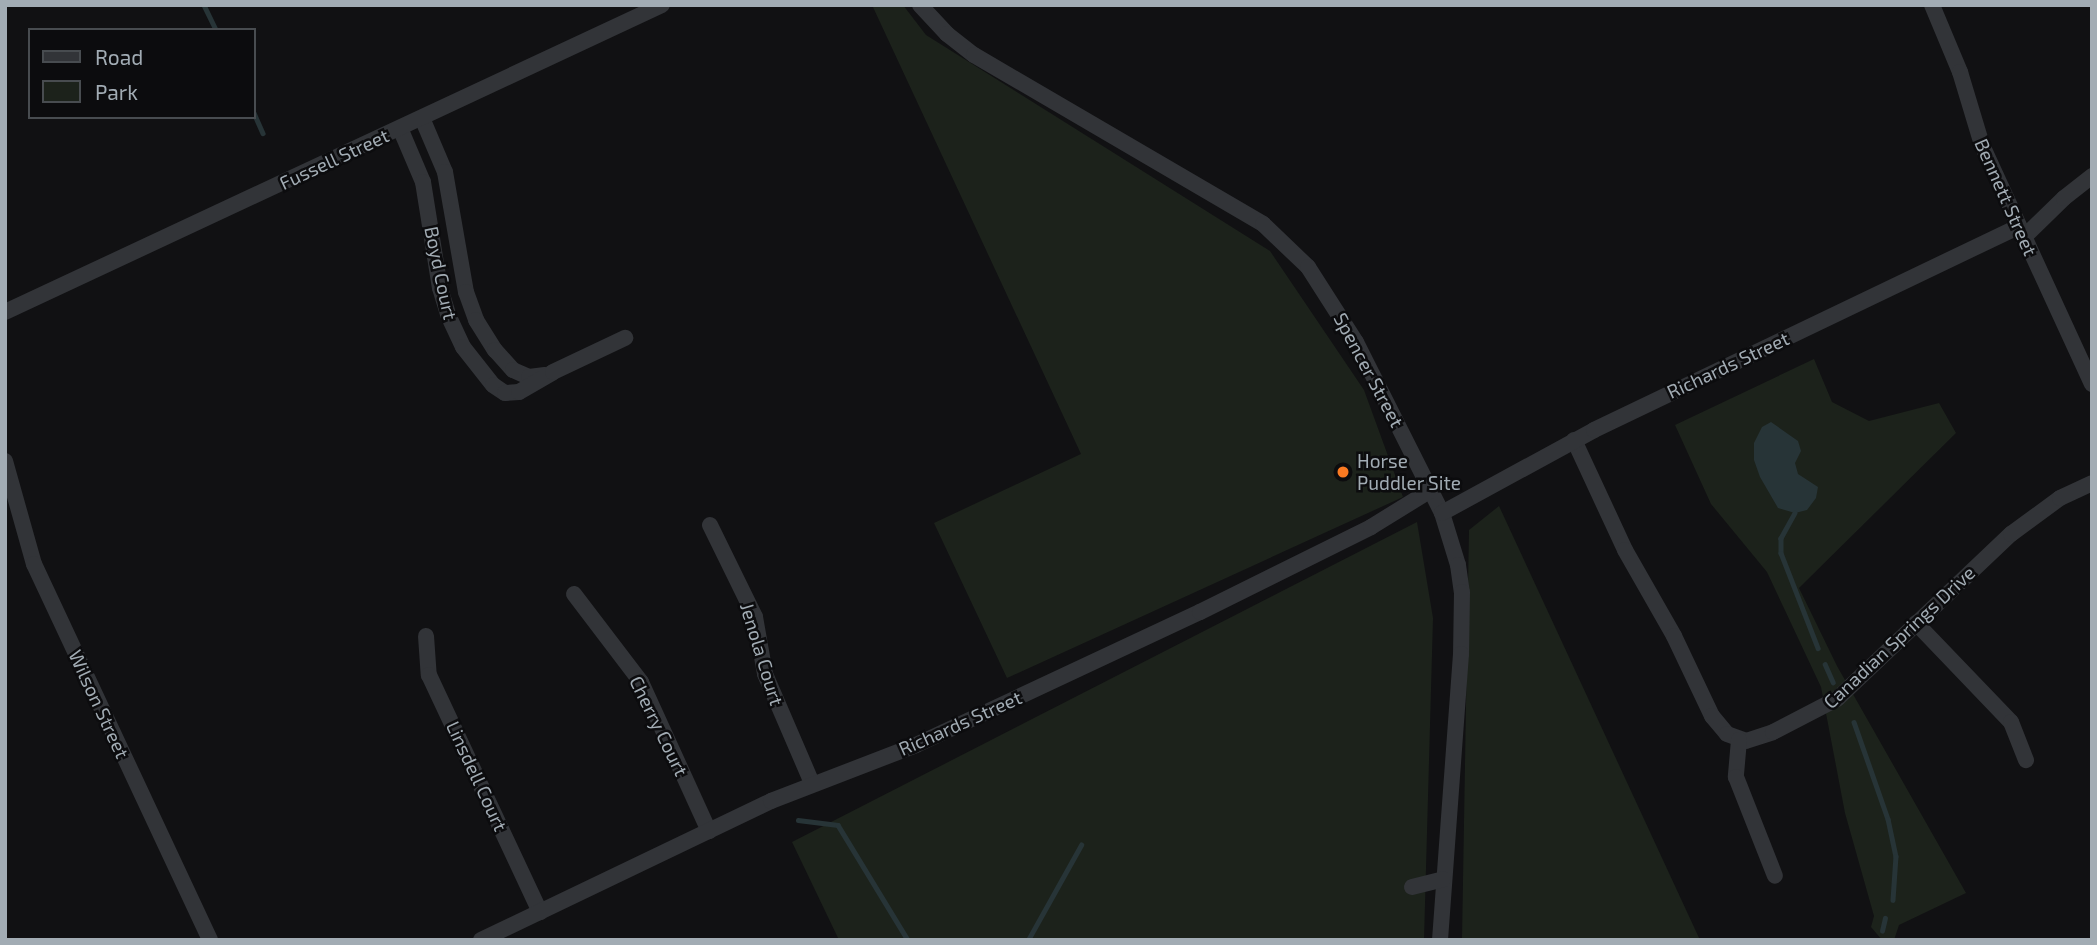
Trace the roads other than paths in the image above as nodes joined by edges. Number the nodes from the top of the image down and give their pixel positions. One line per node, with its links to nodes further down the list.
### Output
1 (662, 5): 4 (street, Fussell Street)
2 (920, 5): 15 (street, Spencer Street)
3 (1932, 5): 7 (street, Bennett Street)
4 (422, 118): 5 (street, Fussell Street); 10 (street, Boyd Court)
5 (400, 128): 8 (street, Fussell Street); 10 (street, Boyd Court)
6 (2092, 176): 7 (street, Richards Street)
7 (2021, 232): 11 (street, Bennett Street); 12 (street, Richards Street)
8 (5, 312)
9 (625, 338): 10 (street, Boyd Court)
10 (551, 373)
11 (2092, 384)
12 (1574, 440): 16 (street, Richards Street); 21 (street)
13 (5, 461): 30 (street, Wilson Street)
14 (2092, 483): 19 (street, Canadian Springs Drive)
15 (1431, 490): 16 (street, Spencer Street); 23 (street, Richards Street)
16 (1442, 513): 26 (street, Spencer Street)
17 (710, 525): 23 (street, Jenola Court)
18 (574, 594): 24 (street, Cherry Court)
19 (1916, 623): 21 (street, Canadian Springs Drive); 22 (street)
20 (426, 636): 28 (street, Linsdell Court)
21 (1739, 740): 25 (street)
22 (2026, 760)
23 (812, 783): 24 (street, Richards Street)
24 (709, 831): 28 (street, Richards Street)
25 (1775, 876)
26 (1443, 879): 27 (street); 32 (street, Spencer Street)
27 (1412, 887)
28 (540, 912): 29 (street, Richards Street)
29 (516, 932): 31 (street, Richards Street)
30 (210, 940)
31 (481, 940)
32 (1440, 940)

